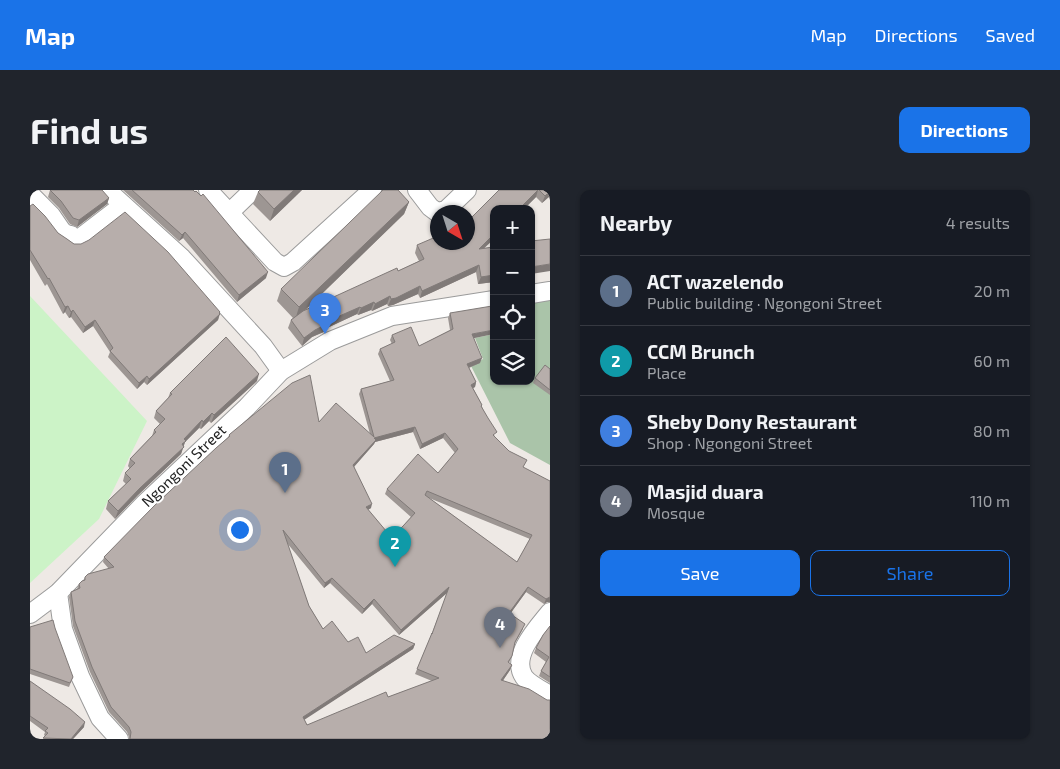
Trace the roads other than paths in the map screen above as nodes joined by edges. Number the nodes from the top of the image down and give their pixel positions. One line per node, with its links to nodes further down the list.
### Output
1 (107, 190): 8 (street)
2 (208, 190): 11 (street)
3 (253, 190): 11 (street)
4 (372, 190): 11 (street)
5 (417, 190): 10 (street)
6 (467, 190): 9 (street)
7 (30, 194): 8 (street)
8 (123, 205): 15 (street)
9 (451, 205)
10 (430, 207)
11 (229, 213)
12 (550, 291): 13 (street)
13 (535, 293)
14 (490, 301): 15 (street, Ngongoni Street)
15 (281, 371): 16 (street, Ngongoni Street)
16 (58, 593): 18 (street, Ngongoni Street); 20 (street)
17 (550, 612): 19 (street)
18 (30, 614)
19 (550, 695)
20 (118, 739)

